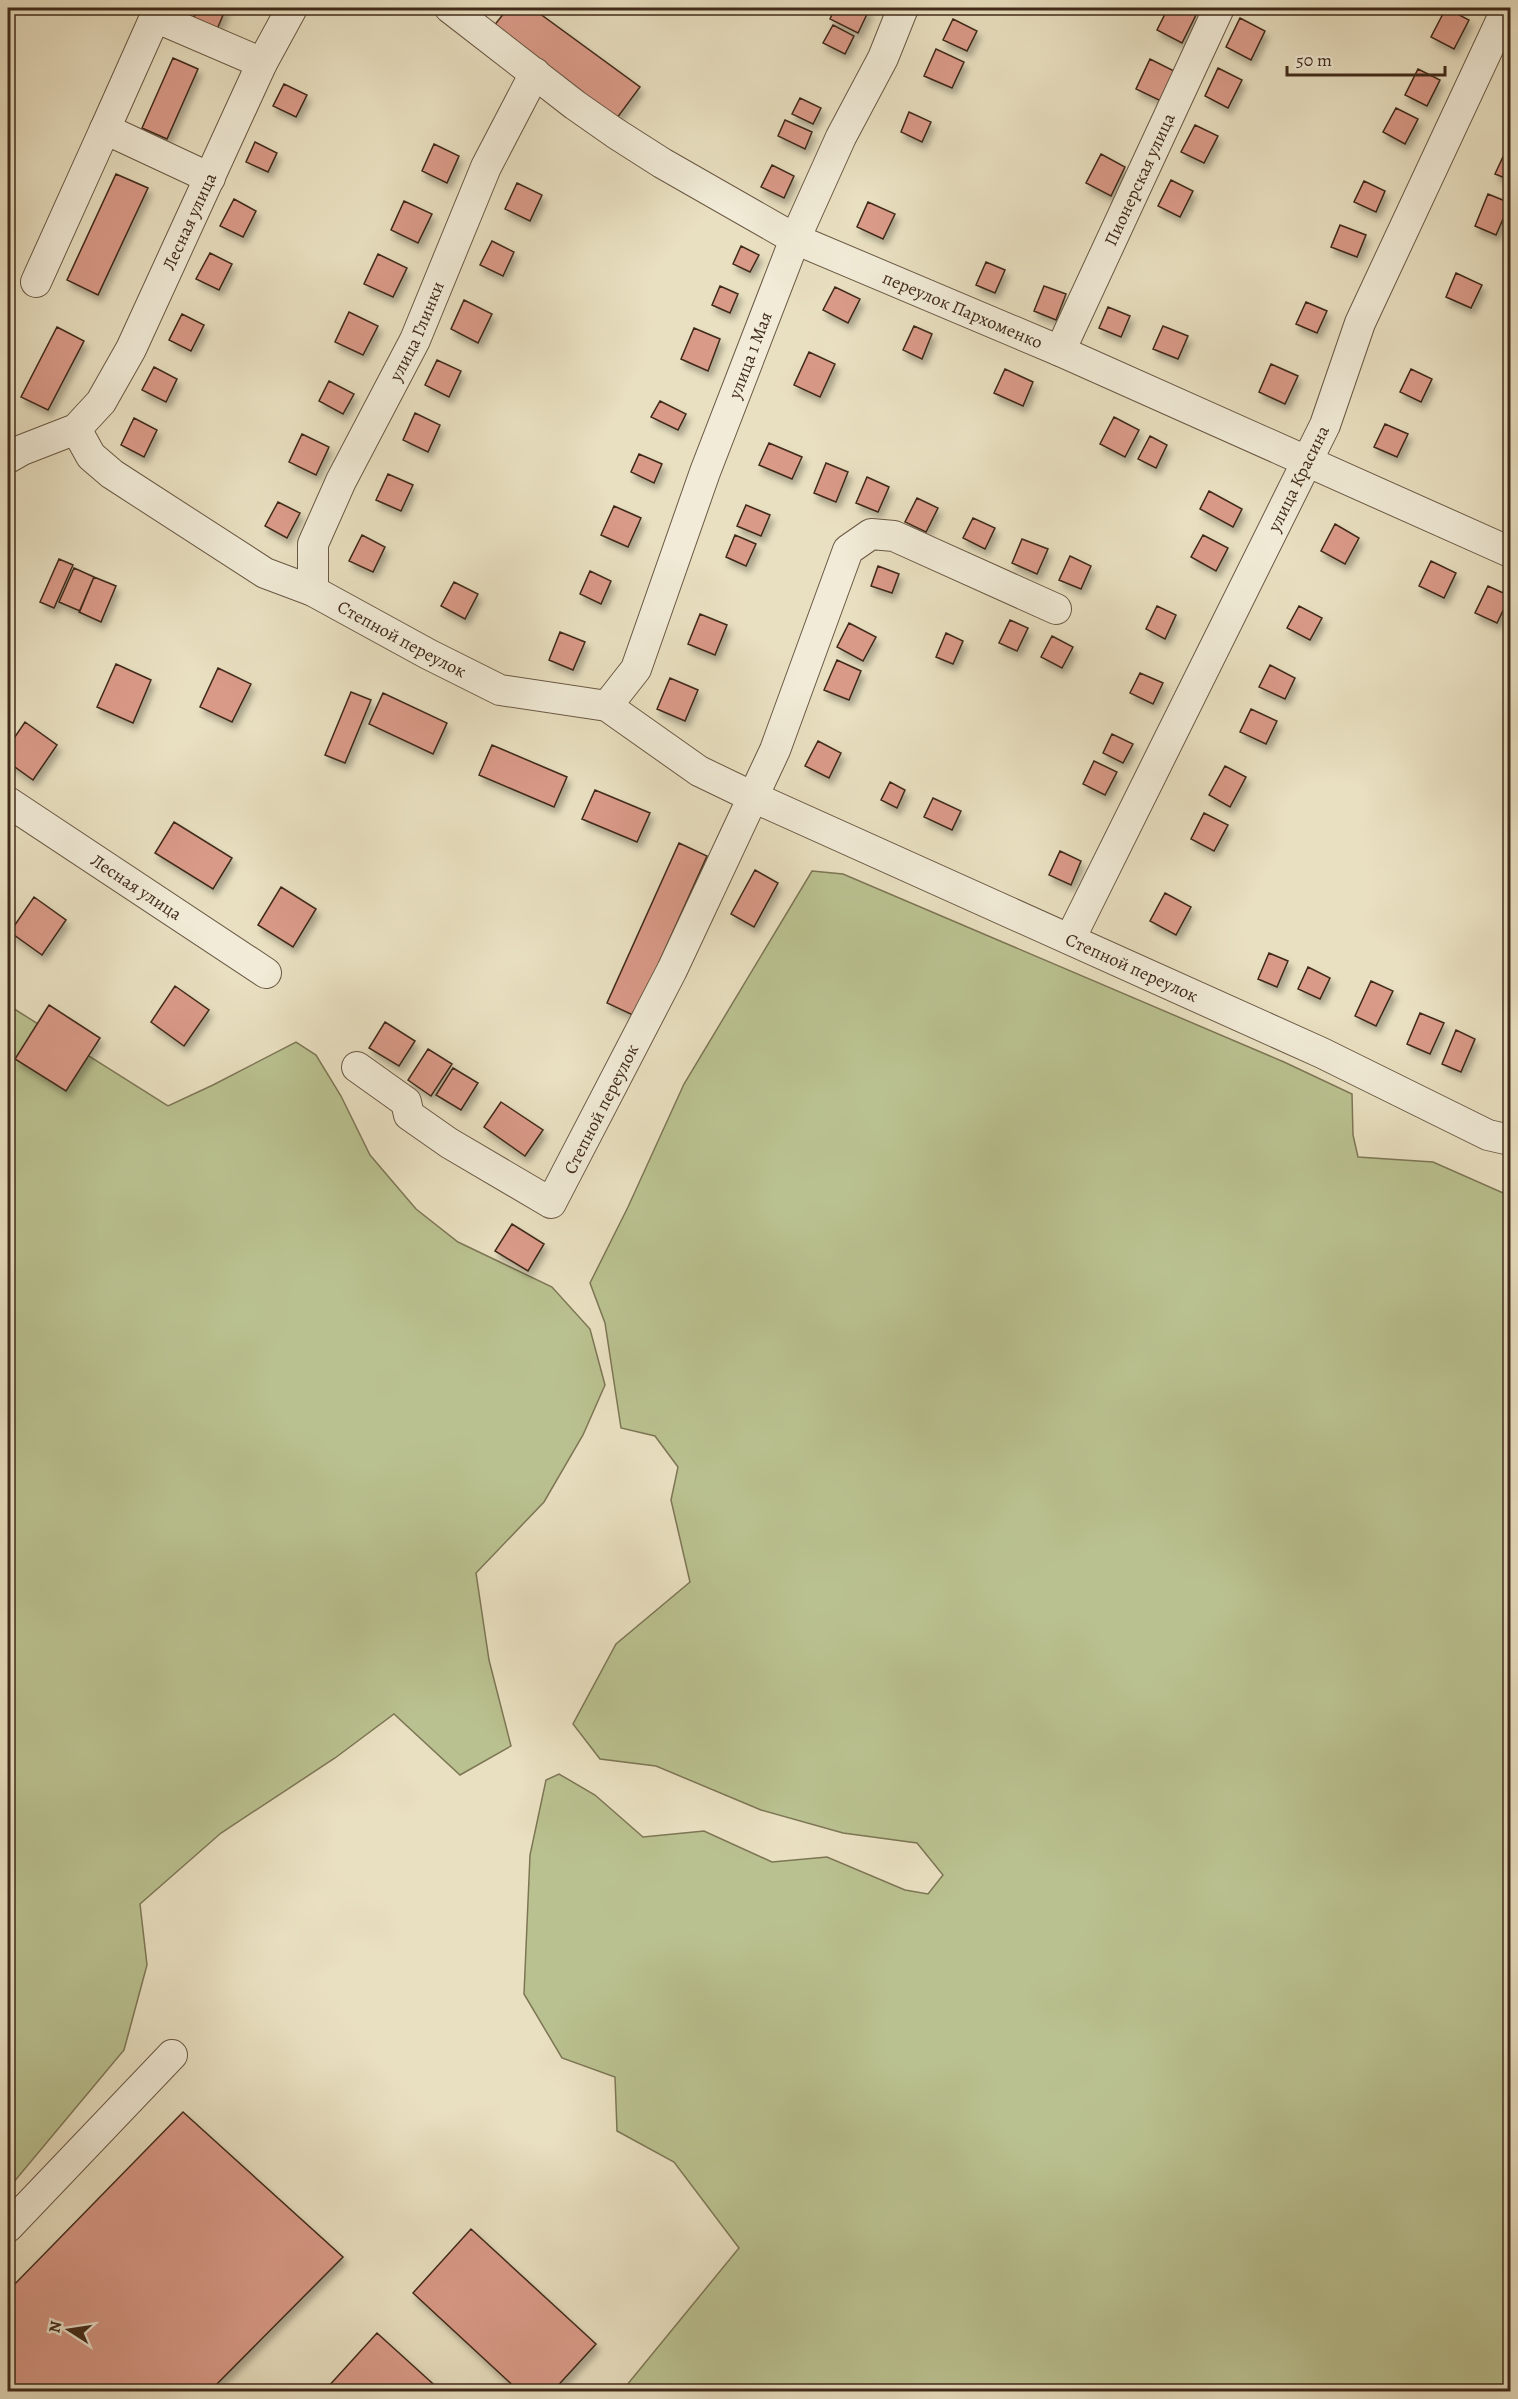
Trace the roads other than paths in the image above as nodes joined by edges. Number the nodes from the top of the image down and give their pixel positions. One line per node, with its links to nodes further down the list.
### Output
1 (292, 8): 6 (street, Лесная улица)
2 (450, 8): 7 (street, переулок Пархоменко)
3 (903, 8): 10 (street, улица 1 Мая)
4 (1219, 8): 12 (street, Пионерская улица)
5 (1507, 8): 15 (street, улица Красина)
6 (262, 63): 8 (street); 9 (street, Лесная улица)
7 (535, 74): 10 (street, переулок Пархоменко); 17 (street, улица Глинки)
8 (105, 129): 9 (street); 11 (street)
9 (210, 178): 13 (street, Лесная улица)
10 (795, 239): 12 (street, переулок Пархоменко); 19 (street, улица 1 Мая)
11 (36, 282)
12 (1060, 351): 15 (street, переулок Пархоменко)
13 (76, 429): 14 (street); 17 (street, Степной переулок)
14 (12, 450)
15 (1307, 460): 16 (street, переулок Пархоменко); 22 (street, улица Красина)
16 (1510, 552)
17 (313, 591): 19 (street, Степной переулок)
18 (1056, 609): 20 (street, Степной переулок)
19 (607, 706): 20 (street, Степной переулок)
20 (753, 797): 22 (street, Степной переулок); 24 (street, Степной переулок)
21 (8, 802): 23 (street, Лесная улица)
22 (1070, 939): 25 (street, Степной переулок)
23 (266, 973)
24 (357, 1068)
25 (1499, 1137): 26 (street, Степной переулок)
26 (1510, 1158)
27 (172, 2055): 28 (street)
28 (8, 2227)

